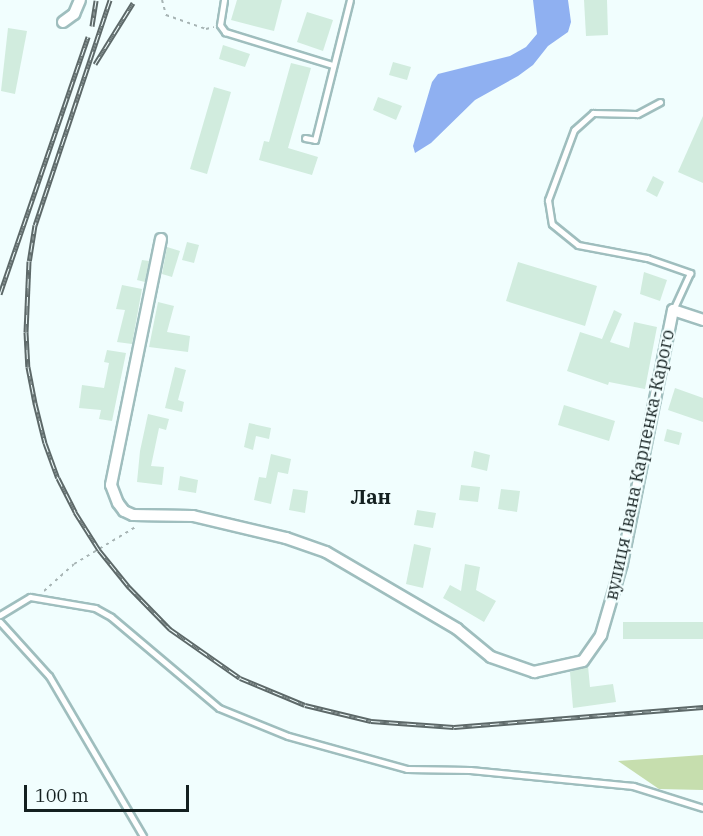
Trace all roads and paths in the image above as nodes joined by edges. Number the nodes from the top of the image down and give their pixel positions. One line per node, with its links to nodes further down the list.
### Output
1 (80, 0): 5 (street)
2 (162, 0): 6 (path)
3 (224, 0): 6 (lane)
4 (350, 0): 7 (lane)
5 (63, 22)
6 (220, 25): 7 (lane)
7 (333, 65): 9 (lane)
8 (660, 102): 11 (lane)
9 (305, 138)
10 (161, 239): 11 (street, вулиця Івана Карпенка-Карого)
11 (673, 310): 12 (street)
12 (703, 320)
13 (141, 524): 14 (path)
14 (30, 597): 15 (lane); 17 (lane)
15 (0, 615)
16 (0, 622): 18 (lane)
17 (703, 808)
18 (143, 836)

